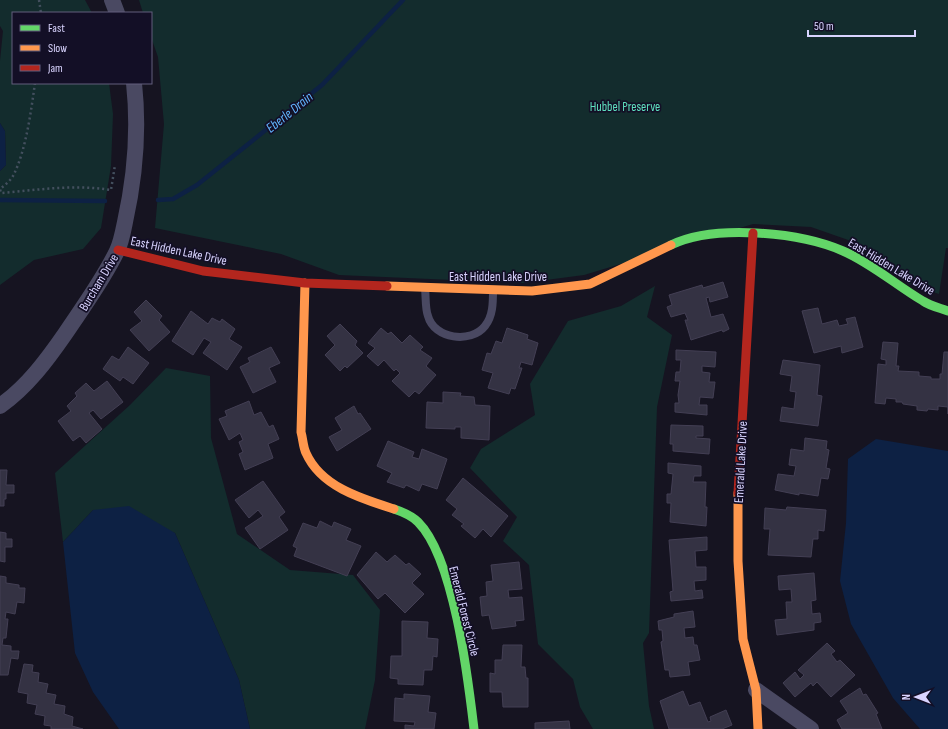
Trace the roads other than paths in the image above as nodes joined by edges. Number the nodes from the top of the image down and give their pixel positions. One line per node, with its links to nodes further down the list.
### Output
1 (112, 0): 2 (street)
2 (117, 12)
3 (134, 84): 5 (street, Burcham Drive)
4 (753, 233): 8 (street, East Hidden Lake Drive); 9 (street, East Hidden Lake Drive); 11 (street, Emerald Lake Drive)
5 (118, 250): 6 (street, East Hidden Lake Drive); 10 (street, Burcham Drive)
6 (304, 283): 7 (street, East Hidden Lake Drive); 12 (street, Emerald Forest Circle)
7 (425, 288): 8 (street, East Hidden Lake Drive); 8 (lane)
8 (493, 290)
9 (948, 311)
10 (0, 406)
11 (756, 690): 13 (street, Emerald Lake Drive); 14 (street)
12 (474, 729)
13 (758, 729)
14 (811, 729)

